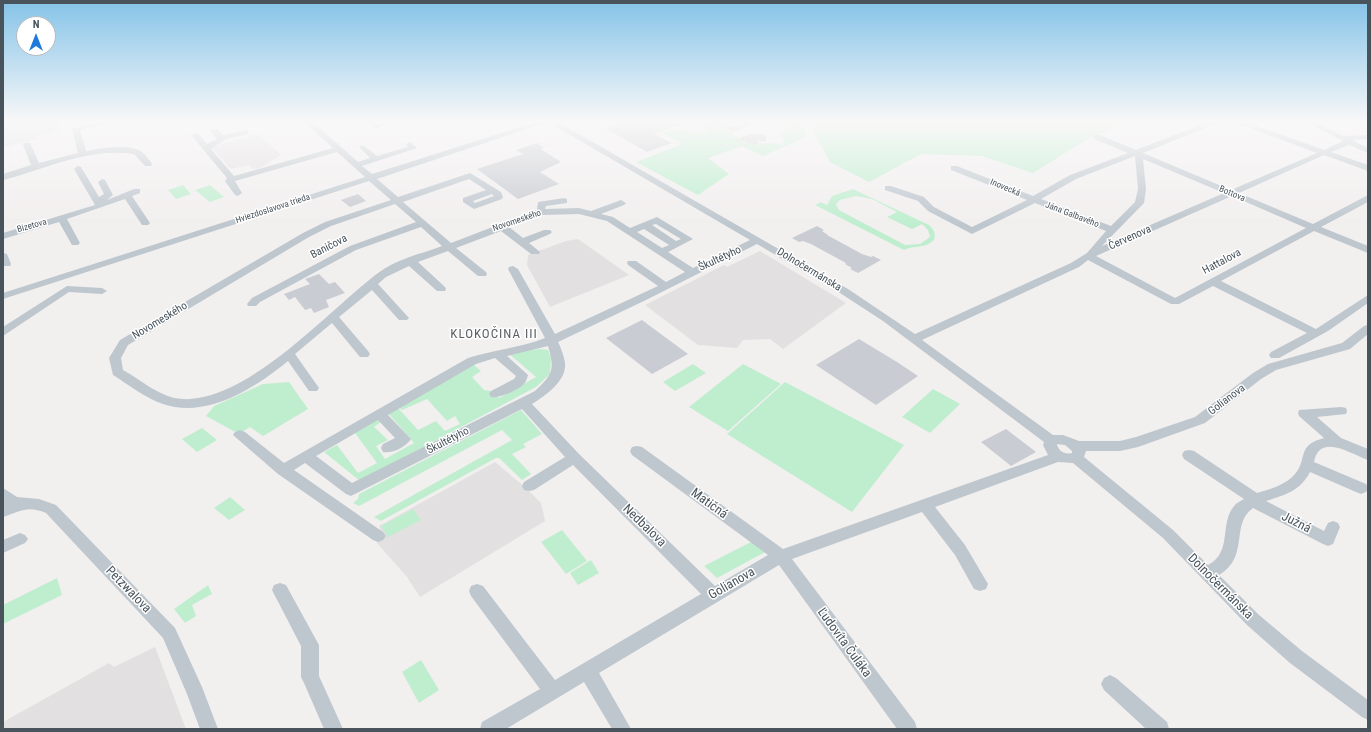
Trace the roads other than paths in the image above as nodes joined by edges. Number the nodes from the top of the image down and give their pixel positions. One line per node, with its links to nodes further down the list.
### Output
1 (32, 156): 19 (street)
2 (78, 156): 19 (street)
3 (140, 156): 17 (street)
4 (214, 156): 25 (street)
5 (313, 156): 25 (street)
6 (347, 156): 18 (street)
7 (372, 156): 16 (street)
8 (385, 156): 16 (street)
9 (427, 156): 23 (street, Hviezdoslavova trieda)
10 (612, 156): 51 (street, Dolnočermánska)
11 (1135, 156): 35 (street, Inovecká)
12 (1138, 156): 47 (street, Jána Galbavého)
13 (1141, 156): 31 (street, Bottova)
14 (1313, 156): 31 (street, Červenova)
15 (1334, 156): 21 (street)
16 (375, 159): 18 (street)
17 (148, 164)
18 (356, 164): 23 (street)
19 (36, 166): 24 (street)
20 (954, 168): 35 (street, Inovecká)
21 (1368, 168)
22 (78, 169): 38 (street)
23 (368, 175): 34 (street); 68 (street, Hviezdoslavova trieda); 70 (street, Hviezdoslavova trieda)
24 (3, 177)
25 (232, 179): 30 (street)
26 (102, 182): 38 (street)
27 (888, 188): 35 (street, Inovecká)
28 (137, 191): 32 (street, Bizetova)
29 (492, 191): 34 (street)
30 (238, 193)
31 (1231, 193): 46 (street, Bottova); 58 (street, Červenova)
32 (128, 196): 38 (street, Bizetova); 43 (street)
33 (1368, 198): 46 (street, Hattalova)
34 (396, 200): 44 (street); 81 (street, Novomeského)
35 (1033, 200): 47 (street, Jána Galbavého)
36 (564, 201): 39 (street)
37 (621, 203): 41 (street)
38 (99, 204): 42 (street, Bizetova)
39 (541, 209): 40 (street); 41 (street, Novomeského); 45 (street, Novomeského)
40 (524, 210)
41 (594, 214): 49 (street, Novomeského)
42 (62, 218): 50 (street, Bizetova); 53 (street, Bizetova)
43 (145, 223)
44 (423, 223): 54 (street); 71 (street, Baničova)
45 (501, 226): 52 (street); 54 (street, Novomeského)
46 (1313, 228): 55 (street, Bottova); 64 (street, Hattalova)
47 (1112, 230): 58 (street, Jána Galbavého)
48 (547, 232): 52 (street)
49 (628, 232): 57 (street, Novomeského); 57 (street)
50 (3, 236)
51 (758, 240): 62 (street, Škultétyho); 78 (street, Dolnočermánska)
52 (522, 242): 56 (street)
53 (75, 244)
54 (448, 246): 59 (street, Novomeského); 63 (street)
55 (1368, 250)
56 (535, 252)
57 (661, 252): 62 (street, Novomeského)
58 (1088, 256): 64 (street, Hattalova); 78 (street, Červenova)
59 (410, 261): 65 (street, Novomeského); 67 (street)
60 (632, 263): 66 (street)
61 (513, 270): 79 (street, Škultétyho)
62 (692, 272): 66 (street, Škultétyho)
63 (482, 274)
64 (1212, 281): 77 (street)
65 (372, 284): 73 (street, Novomeského); 74 (street)
66 (665, 286): 79 (street, Škultétyho)
67 (441, 289)
68 (3, 290)
69 (102, 291): 76 (street)
70 (3, 296)
71 (252, 304)
72 (1365, 304): 77 (street)
73 (333, 316): 81 (street, Novomeského); 82 (street)
74 (403, 318)
75 (1368, 328): 94 (street, Golianova)
76 (3, 332)
77 (1316, 333): 83 (street)
78 (914, 339): 90 (street, Dolnočermánska)
79 (552, 340): 80 (street, Škultétyho); 86 (street, Škultétyho)
80 (497, 353): 85 (street); 88 (street, Škultétyho)
81 (289, 354): 84 (street)
82 (364, 354)
83 (1275, 355)
84 (313, 388)
85 (495, 394)
86 (524, 403): 97 (street, Škultétyho); 99 (street, Nedbalova)
87 (1341, 411): 91 (street)
88 (379, 413): 92 (street); 97 (street, Škultétyho)
89 (240, 435): 101 (street)
90 (1052, 441): 94 (street, Dolnočermánska); 98 (street)
91 (1336, 441): 96 (street); 100 (street)
92 (388, 448)
93 (636, 451): 113 (street, Matičná)
94 (1076, 452): 98 (street); 114 (street, Dolnočermánska)
95 (1189, 455): 105 (street, Južná)
96 (1368, 455)
97 (306, 456): 101 (street, Škultétyho)
98 (1057, 456): 107 (street, Golianova)
99 (574, 458): 102 (street); 118 (street, Nedbalova)
100 (1307, 465): 103 (street); 105 (street)
101 (283, 470): 110 (street)
102 (529, 486)
103 (1361, 488)
104 (3, 494): 106 (street, Petzwalova)
105 (1253, 500): 109 (street, Južná); 114 (street)
106 (19, 504): 108 (street); 123 (street, Petzwalova)
107 (925, 505): 113 (street, Golianova); 115 (street)
108 (3, 511)
109 (1333, 527)
110 (378, 536)
111 (20, 539): 112 (street)
112 (3, 547)
113 (781, 556): 118 (street, Golianova); 127 (street, Ľudovíta Čuláka)
114 (1207, 573): 122 (street, Dolnočermánska)
115 (980, 584)
116 (280, 590): 124 (street)
117 (477, 591): 121 (street)
118 (713, 595): 119 (street, Golianova)
119 (588, 671): 121 (street, Golianova); 126 (street)
120 (1110, 684): 128 (street)
121 (552, 691): 125 (street, Golianova)
122 (1368, 710)
123 (209, 729)
124 (334, 729)
125 (489, 729)
126 (622, 729)
127 (908, 729)
128 (1160, 729)

